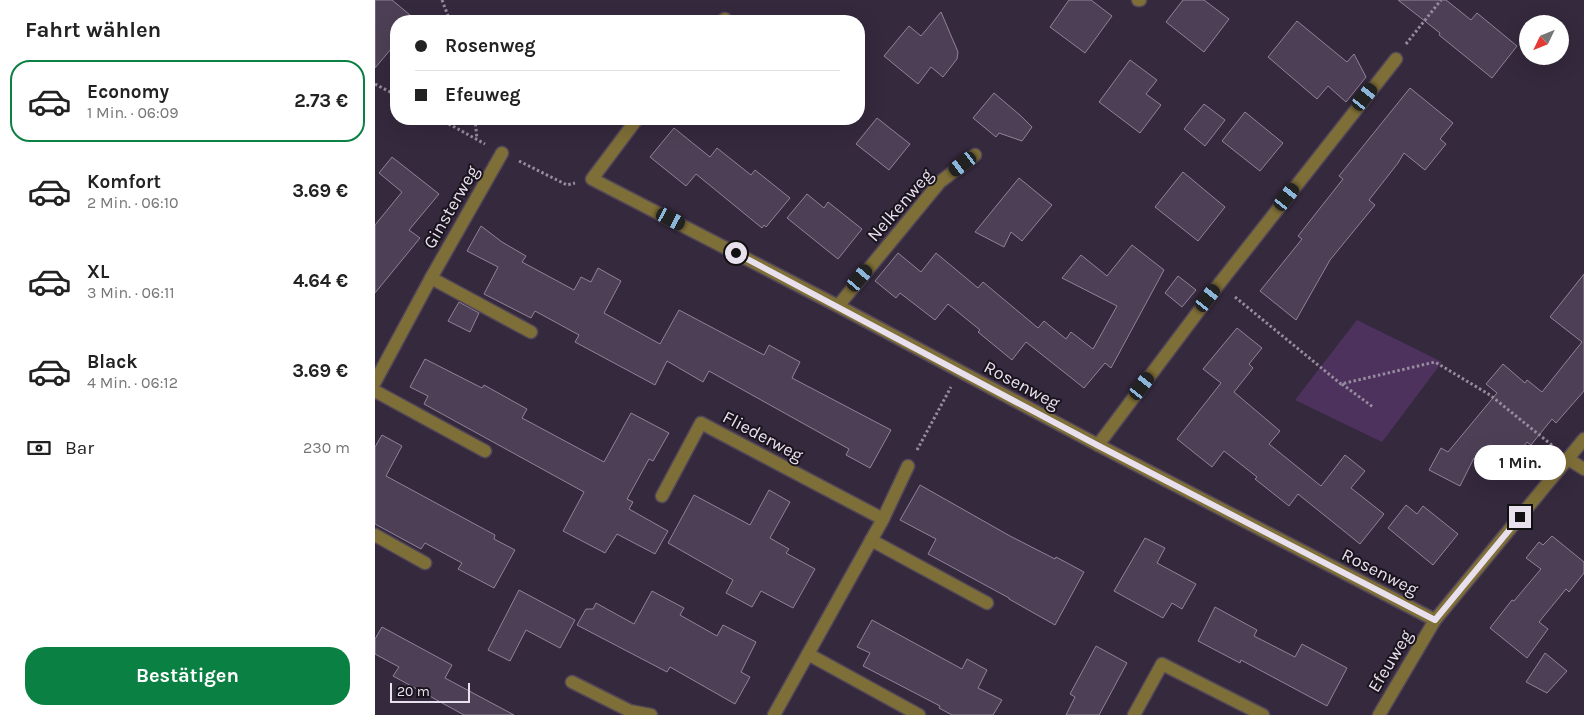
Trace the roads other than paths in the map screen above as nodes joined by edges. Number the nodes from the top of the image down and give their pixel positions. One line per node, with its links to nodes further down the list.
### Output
1 (1396, 59): 11 (street)
2 (633, 125): 6 (street, Rosenweg)
3 (502, 153): 5 (street, Ginsterweg)
4 (975, 155): 6 (street, Nelkenweg)
5 (431, 278): 7 (street); 8 (street, Ginsterweg)
6 (837, 306): 11 (street, Rosenweg)
7 (531, 332)
8 (375, 382)
9 (375, 391): 12 (street)
10 (1584, 440): 13 (street, Efeuweg)
11 (1097, 445): 22 (street, Rosenweg)
12 (485, 451)
13 (1568, 459): 15 (street); 22 (street, Efeuweg)
14 (908, 466): 17 (street)
15 (1584, 470)
16 (662, 496): 17 (street, Fliederweg)
17 (883, 519): 19 (street)
18 (375, 535): 20 (street)
19 (871, 540): 21 (street); 23 (street)
20 (425, 563)
21 (987, 603)
22 (1435, 620): 30 (street, Efeuweg)
23 (807, 654): 26 (street); 27 (street)
24 (572, 682): 25 (street)
25 (651, 715)
26 (774, 715)
27 (919, 715)
28 (1134, 715): 29 (street)
29 (1263, 715)
30 (1379, 715)

